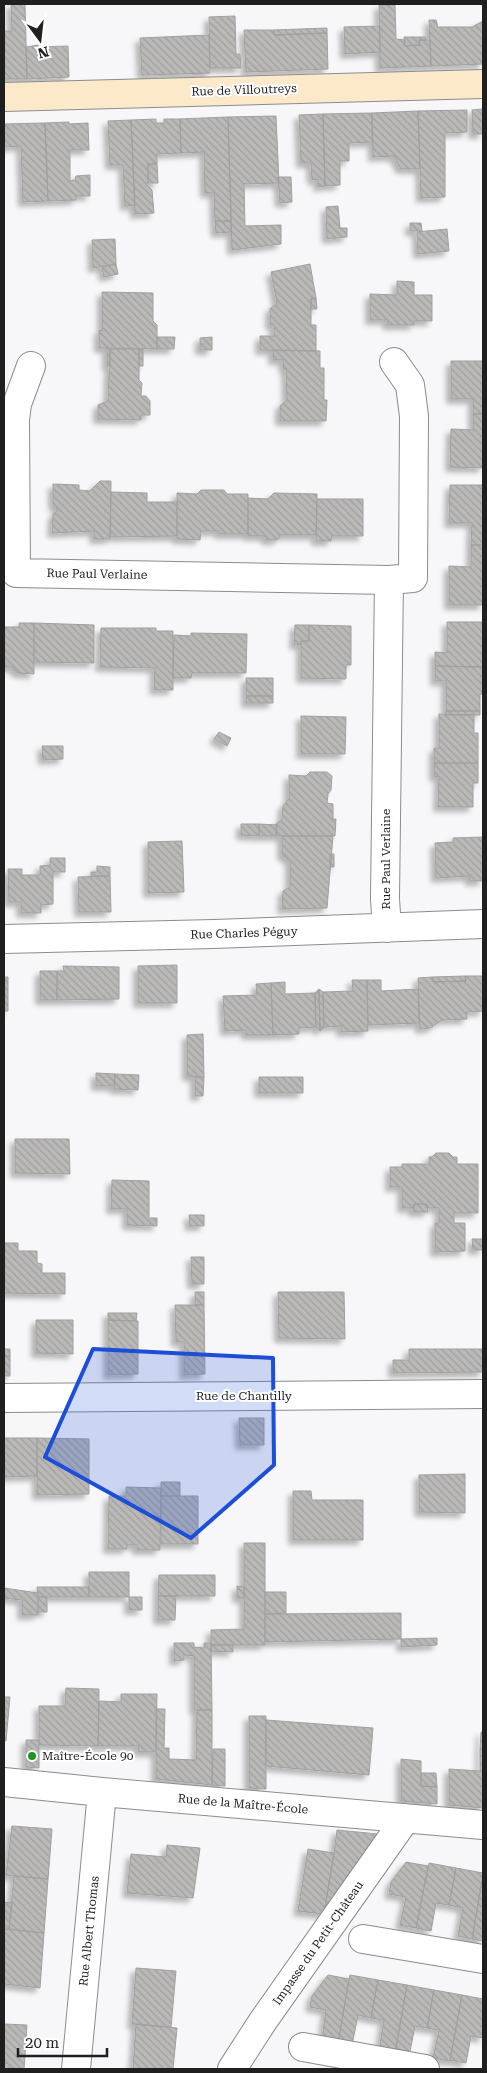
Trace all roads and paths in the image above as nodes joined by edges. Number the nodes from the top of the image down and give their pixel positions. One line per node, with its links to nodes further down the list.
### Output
1 (483, 84): 2 (street, Rue de Villoutreys)
2 (4, 97)
3 (394, 362): 5 (street, Rue Paul Verlaine)
4 (30, 366): 5 (street, Rue Paul Verlaine)
5 (389, 580): 7 (street, Rue Paul Verlaine)
6 (483, 924): 7 (street, Rue Charles Péguy)
7 (387, 928): 8 (street, Rue Charles Péguy)
8 (4, 939)
9 (483, 1394): 10 (street, Rue de Chantilly)
10 (4, 1398)
11 (4, 1782): 12 (street, Rue de la Maître-École)
12 (102, 1792): 13 (street, Rue de la Maître-École); 18 (street, Rue Albert Thomas)
13 (406, 1818): 14 (street, Rue de la Maître-École); 19 (street, Impasse du Petit-Château)
14 (483, 1824)
15 (363, 1939): 16 (street)
16 (483, 1959)
17 (304, 2047): 20 (street)
18 (76, 2069)
19 (232, 2069)
20 (425, 2069)

